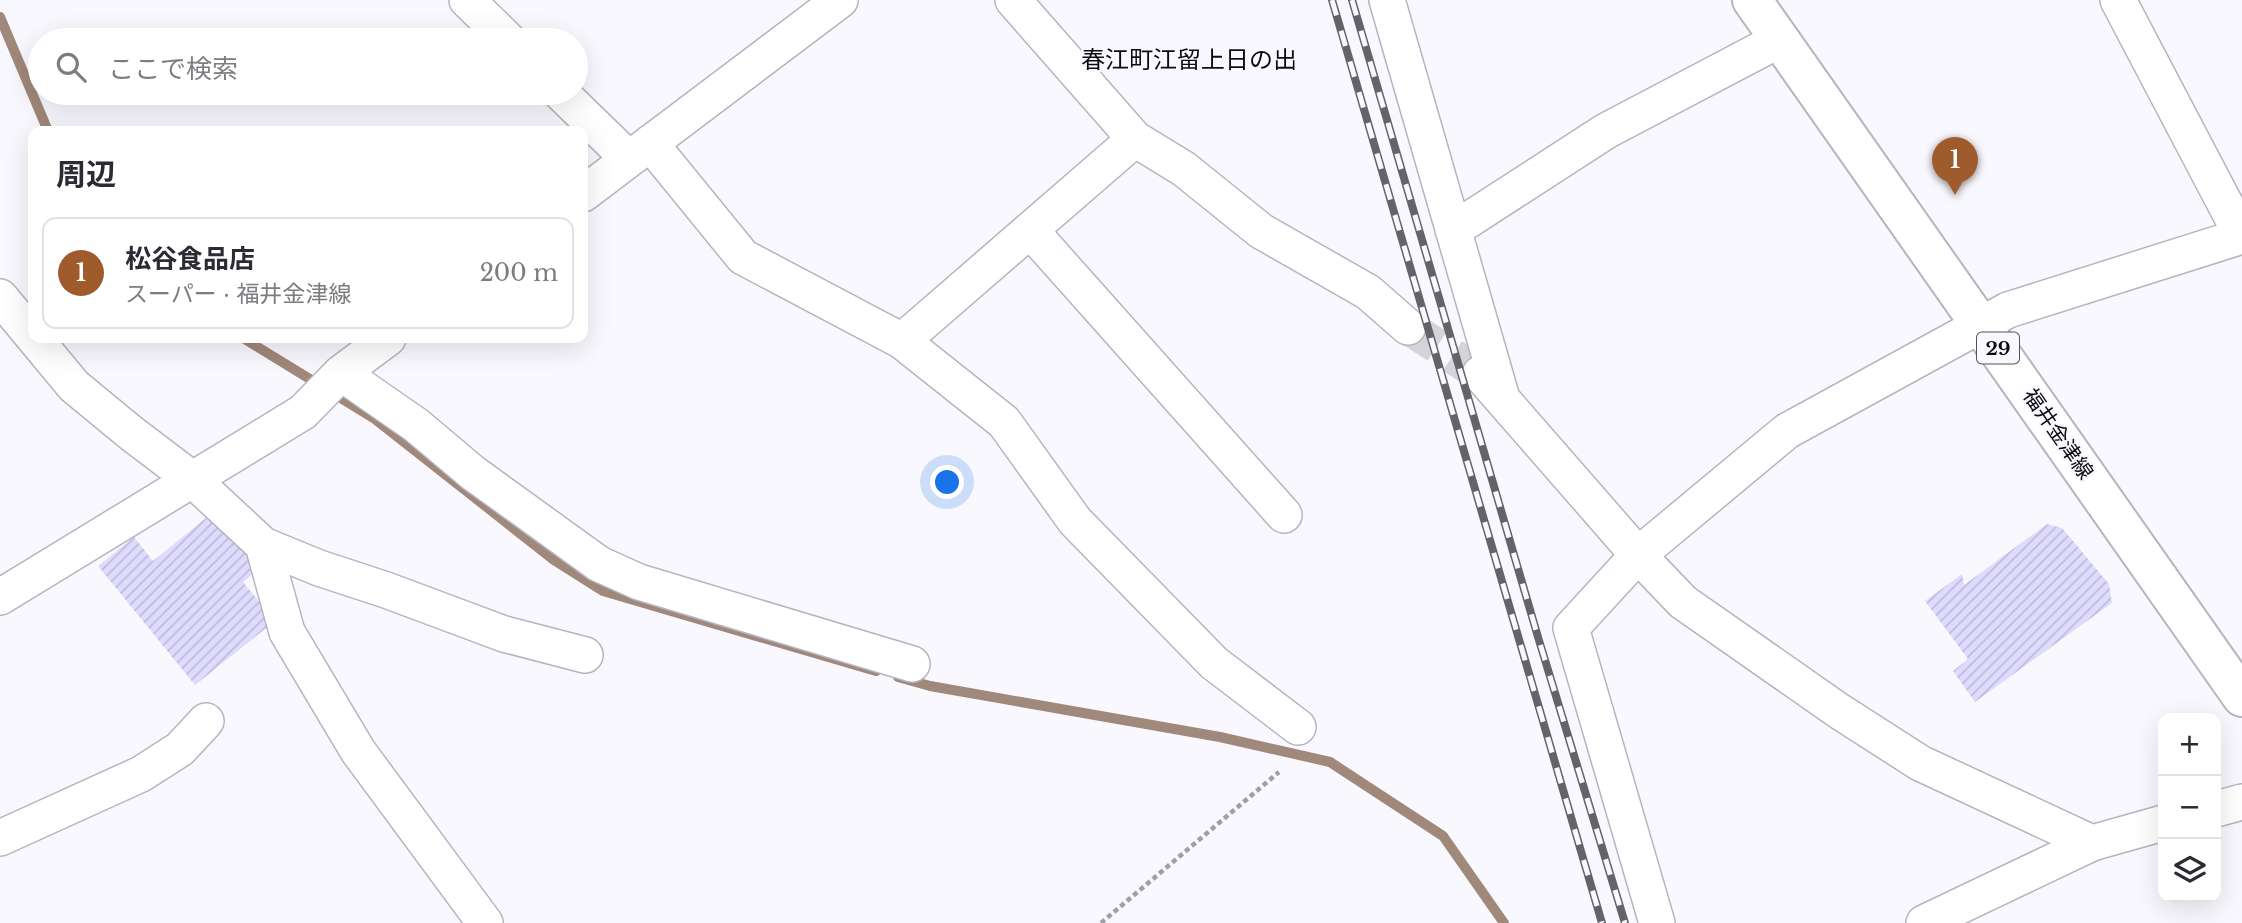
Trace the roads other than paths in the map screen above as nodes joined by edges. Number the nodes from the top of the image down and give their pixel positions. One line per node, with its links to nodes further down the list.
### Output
1 (467, 0): 7 (street)
2 (839, 0): 11 (street)
3 (1013, 0): 10 (street)
4 (1752, 0): 8 (main road, 福井金津線 / 29)
5 (2118, 0): 15 (street)
6 (1396, 4): 14 (street)
7 (496, 28)
8 (1779, 40): 14 (street); 17 (main road, 福井金津線 / 29)
9 (577, 105): 11 (street)
10 (1135, 139): 13 (street); 18 (street)
11 (640, 151): 12 (street); 20 (street)
12 (588, 190)
13 (1030, 230): 20 (street); 25 (street)
14 (1453, 230): 27 (street)
15 (2242, 236): 17 (street)
16 (0, 297): 19 (street)
17 (1981, 324): 27 (street); 31 (main road, 福井金津線 / 29)
18 (1408, 327)
19 (28, 331)
20 (902, 341): 33 (street)
21 (38, 343): 24 (street)
22 (381, 343): 23 (street)
23 (341, 373): 24 (street); 30 (street)
24 (193, 480): 26 (street); 28 (street)
25 (1284, 515)
26 (263, 545): 29 (street); 40 (street)
27 (1637, 555): 38 (street); 41 (street)
28 (0, 597)
29 (584, 655)
30 (912, 664)
31 (2241, 695)
32 (206, 721): 37 (street)
33 (1298, 727)
34 (2242, 802): 35 (street)
35 (2221, 808)
36 (2158, 824): 38 (street)
37 (0, 838)
38 (2092, 843): 39 (street)
39 (1971, 913): 42 (street)
40 (485, 923)
41 (1657, 923)
42 (1924, 923)

